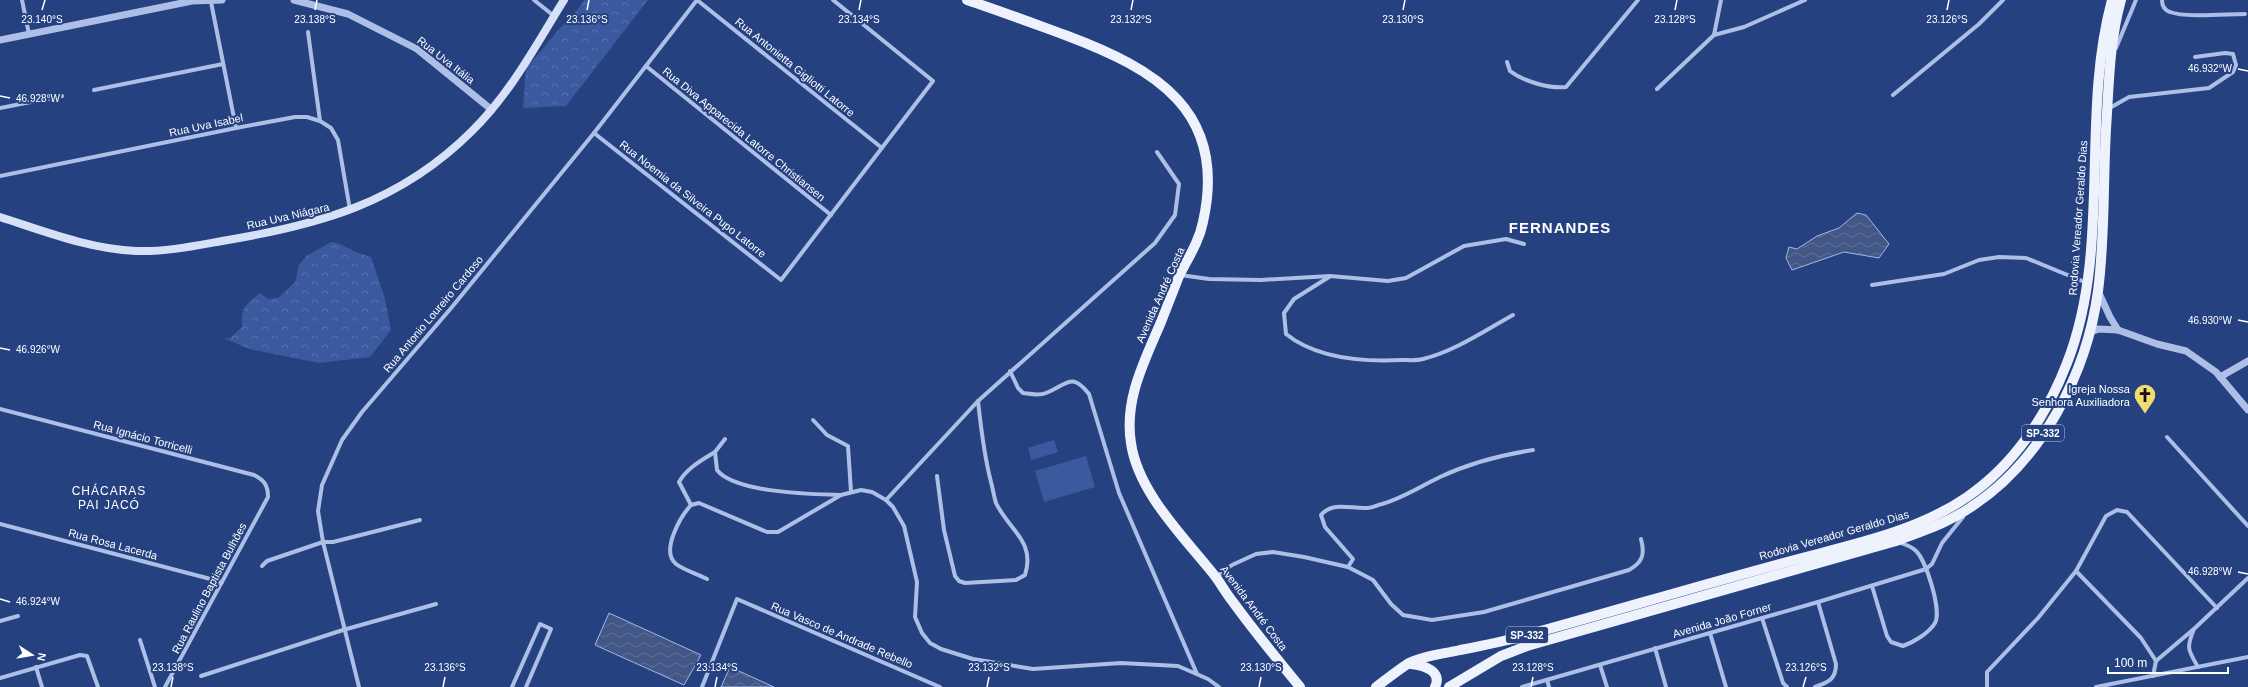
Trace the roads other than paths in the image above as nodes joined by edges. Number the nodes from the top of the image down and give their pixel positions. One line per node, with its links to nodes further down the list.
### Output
1 (22, 0): 22 (street)
2 (222, 0): 18 (street)
3 (294, 0): 4 (street, Rua Uva Itália)
4 (302, 0): 36 (street, Rua Uva Itália)
5 (534, 0): 20 (street)
6 (564, 0): 20 (main road, Rua Uva Niágara)
7 (697, 0): 28 (street, Rua Antonio Loureiro Cardoso); 40 (street, Rua Antonietta Gigliotti Latorre)
8 (833, 0): 40 (street)
9 (967, 0): 47 (main road, Avenida André Costa)
10 (1638, 0): 26 (street)
11 (1721, 0): 23 (street)
12 (1805, 0): 23 (street)
13 (2002, 0): 32 (street)
14 (2118, 0): 29 (main road, Rodovia Vereador Geraldo Dias / SP-332); 49 (main road, Rodovia Vereador Geraldo Dias / SP-332)
15 (2136, 0): 29 (street)
16 (2162, 0): 19 (street)
17 (192, 1): 18 (street); 22 (street)
18 (211, 2): 27 (street)
19 (2245, 14)
20 (554, 16): 36 (main road, Rua Uva Niágara)
21 (308, 32): 37 (street)
22 (29, 34): 24 (street)
23 (1714, 35): 30 (street)
24 (0, 40)
25 (2195, 56): 35 (street)
26 (1507, 62)
27 (223, 64): 31 (street); 38 (street)
28 (646, 66): 39 (street, Rua Antonio Loureiro Cardoso); 44 (street, Rua Diva Apparecida Latorre Christiansen)
29 (2109, 67): 35 (main road, Rodovia Vereador Geraldo Dias / SP-332)
30 (1657, 89)
31 (94, 90)
32 (1893, 95)
33 (62, 96): 34 (street)
34 (0, 108)
35 (2107, 109): 51 (main road, Rodovia Vereador Geraldo Dias / SP-332)
36 (492, 110): 43 (main road, Rua Uva Niágara)
37 (320, 121): 38 (street, Rua Uva Isabel); 43 (street, Rua Uva Isabel)
38 (236, 128): 42 (street, Rua Uva Isabel)
39 (594, 133): 44 (street, Rua Noemia da Silveira Pupo Latorre); 78 (street, Rua Antonio Loureiro Cardoso)
40 (882, 148): 44 (street)
41 (1157, 152): 56 (street)
42 (0, 176)
43 (350, 210): 45 (main road, Rua Uva Niágara)
44 (831, 215)
45 (0, 217)
46 (1524, 244): 48 (street)
47 (1180, 275): 48 (street); 83 (main road, Avenida André Costa)
48 (1330, 276): 52 (street)
49 (2088, 283): 50 (street); 101 (main road, Rodovia Vereador Geraldo Dias / SP-332)
50 (1872, 285)
51 (2098, 290): 53 (street); 54 (main road, Rodovia Vereador Geraldo Dias / SP-332)
52 (1513, 315)
53 (2118, 330): 54 (street); 57 (street)
54 (2089, 333): 72 (main road, Rodovia Vereador Geraldo Dias / SP-332)
55 (2248, 361): 57 (street)
56 (1010, 371): 58 (street); 105 (street)
57 (2220, 377): 60 (street)
58 (978, 401): 66 (street); 70 (street)
59 (0, 409): 69 (street, Rua Ignácio Torricelli)
60 (2248, 410)
61 (814, 420): 67 (street)
62 (2166, 437): 75 (street)
63 (725, 439): 65 (street)
64 (1534, 450): 80 (street)
65 (715, 452): 68 (street); 71 (street)
66 (937, 476)
67 (851, 492): 68 (street); 70 (street)
68 (840, 495): 71 (street)
69 (268, 497): 86 (street, Rua Raulino Baptista Bulhões)
70 (886, 500): 105 (street)
71 (690, 505): 85 (street)
72 (1971, 507): 77 (main road, Rodovia Vereador Geraldo Dias / SP-332); 81 (street)
73 (420, 520): 78 (street)
74 (0, 524): 86 (street, Rua Rosa Lacerda)
75 (2248, 526)
76 (1641, 539): 80 (street)
77 (1896, 541): 81 (street); 123 (main road, Rodovia Vereador Geraldo Dias / SP-332)
78 (323, 542): 79 (street); 95 (street, Rua Antonio Loureiro Cardoso)
79 (262, 566)
80 (1348, 567): 83 (street)
81 (1926, 568): 87 (street, Avenida João Forner); 87 (street)
82 (2076, 571): 90 (street); 100 (street); 131 (street)
83 (1216, 577): 120 (main road, Avenida André Costa)
84 (2248, 578): 90 (street)
85 (706, 579)
86 (222, 582): 113 (street, Rua Raulino Baptista Bulhões)
87 (1872, 586): 88 (street, Avenida João Forner)
88 (1818, 602): 92 (street, Avenida João Forner); 130 (street)
89 (436, 604): 95 (street)
90 (2217, 608): 94 (street)
91 (18, 616): 93 (street)
92 (1762, 618): 96 (street, Avenida João Forner); 129 (street)
93 (0, 621)
94 (2195, 628): 100 (street); 104 (street)
95 (343, 630): 106 (street); 114 (street, Rua Antonio Loureiro Cardoso)
96 (1710, 633): 98 (street, Avenida João Forner); 128 (street)
97 (140, 640): 112 (street)
98 (1655, 648): 102 (street, Avenida João Forner); 127 (street)
99 (2248, 657): 104 (street)
100 (2156, 661): 107 (street)
101 (1409, 663): 121 (main road, Rodovia Vereador Geraldo Dias / SP-332); 122 (main road)
102 (1600, 665): 109 (street, Avenida João Forner); 126 (street)
103 (36, 667): 108 (street); 110 (street); 111 (street)
104 (2198, 667): 107 (street)
105 (1197, 674): 119 (street)
106 (201, 676)
107 (2153, 676): 132 (street)
108 (0, 678)
109 (1547, 680): 124 (street, Avenida João Forner); 125 (street)
110 (42, 687)
111 (98, 687)
112 (155, 687)
113 (165, 687)
114 (359, 687)
115 (512, 687): 116 (street)
116 (526, 687)
117 (702, 687): 118 (street, Rua Vasco de Andrade Rebello)
118 (940, 687)
119 (1219, 687)
120 (1300, 687)
121 (1376, 687)
122 (1435, 687)
123 (1449, 687)
124 (1522, 687)
125 (1549, 687)
126 (1607, 687)
127 (1666, 687)
128 (1726, 687)
129 (1787, 687)
130 (1815, 687)
131 (1987, 687)
132 (2096, 687)

